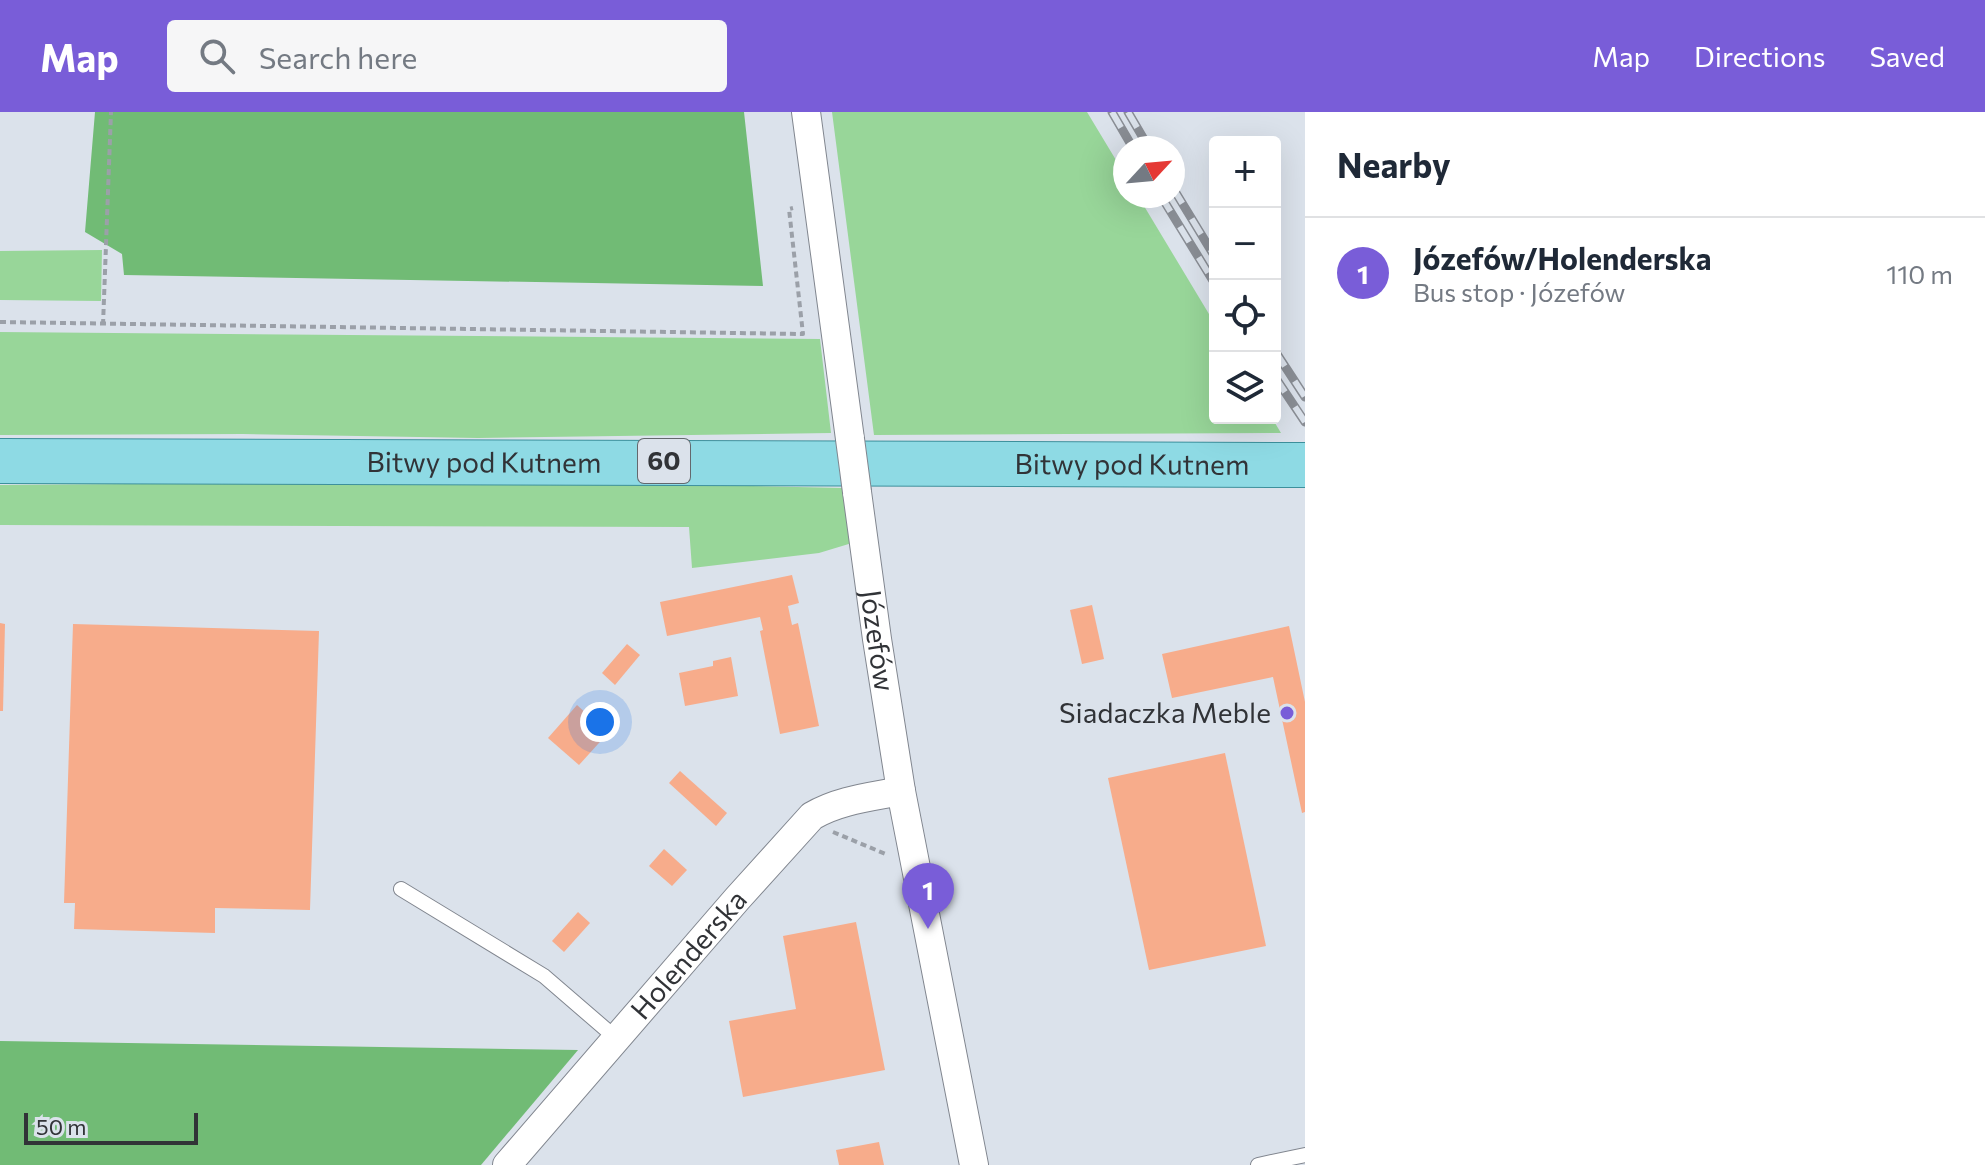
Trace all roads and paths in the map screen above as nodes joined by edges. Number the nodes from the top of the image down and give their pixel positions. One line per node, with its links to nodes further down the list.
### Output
1 (111, 112): 5 (path)
2 (806, 112): 3 (street, Józefów)
3 (818, 202): 5 (path); 8 (street, Józefów, bridge)
4 (0, 322): 5 (path)
5 (103, 325)
6 (0, 461): 7 (main road, Bitwy pod Kutnem / 60)
7 (1305, 465)
8 (901, 791): 10 (street, Holenderska); 12 (street, Józefów)
9 (401, 889): 10 (lane)
10 (617, 1039): 13 (street, Holenderska)
11 (1305, 1155): 14 (lane)
12 (973, 1158)
13 (507, 1165)
14 (1258, 1165)

